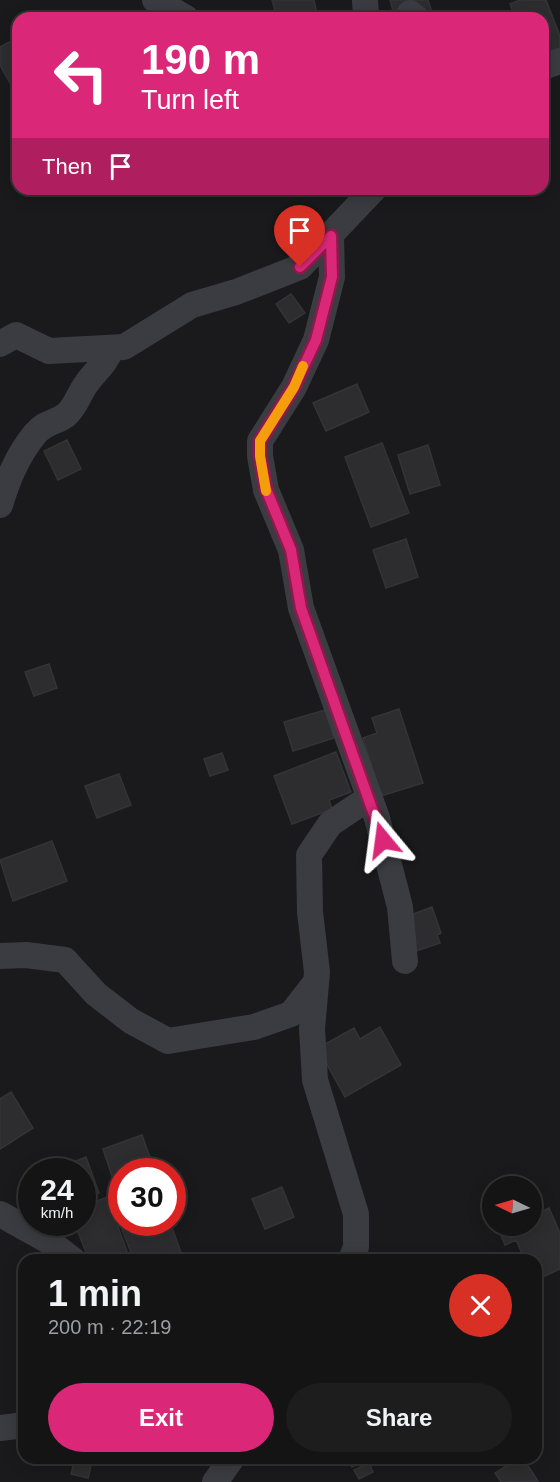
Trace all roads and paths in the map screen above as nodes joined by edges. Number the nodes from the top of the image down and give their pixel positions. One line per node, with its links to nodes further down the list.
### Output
1 (155, 0): 2 (street)
2 (176, 12)
3 (369, 195): 4 (street)
4 (331, 236): 6 (street); 8 (street)
5 (0, 344): 6 (street)
6 (111, 350): 7 (street)
7 (0, 505)
8 (370, 797): 10 (street); 11 (street)
9 (0, 956): 11 (street)
10 (405, 961)
11 (316, 982): 14 (street)
12 (0, 1214): 13 (street)
13 (65, 1254)
14 (353, 1254)
15 (18, 1426): 16 (street)
16 (0, 1428)
17 (228, 1464): 18 (street)
18 (215, 1482)

